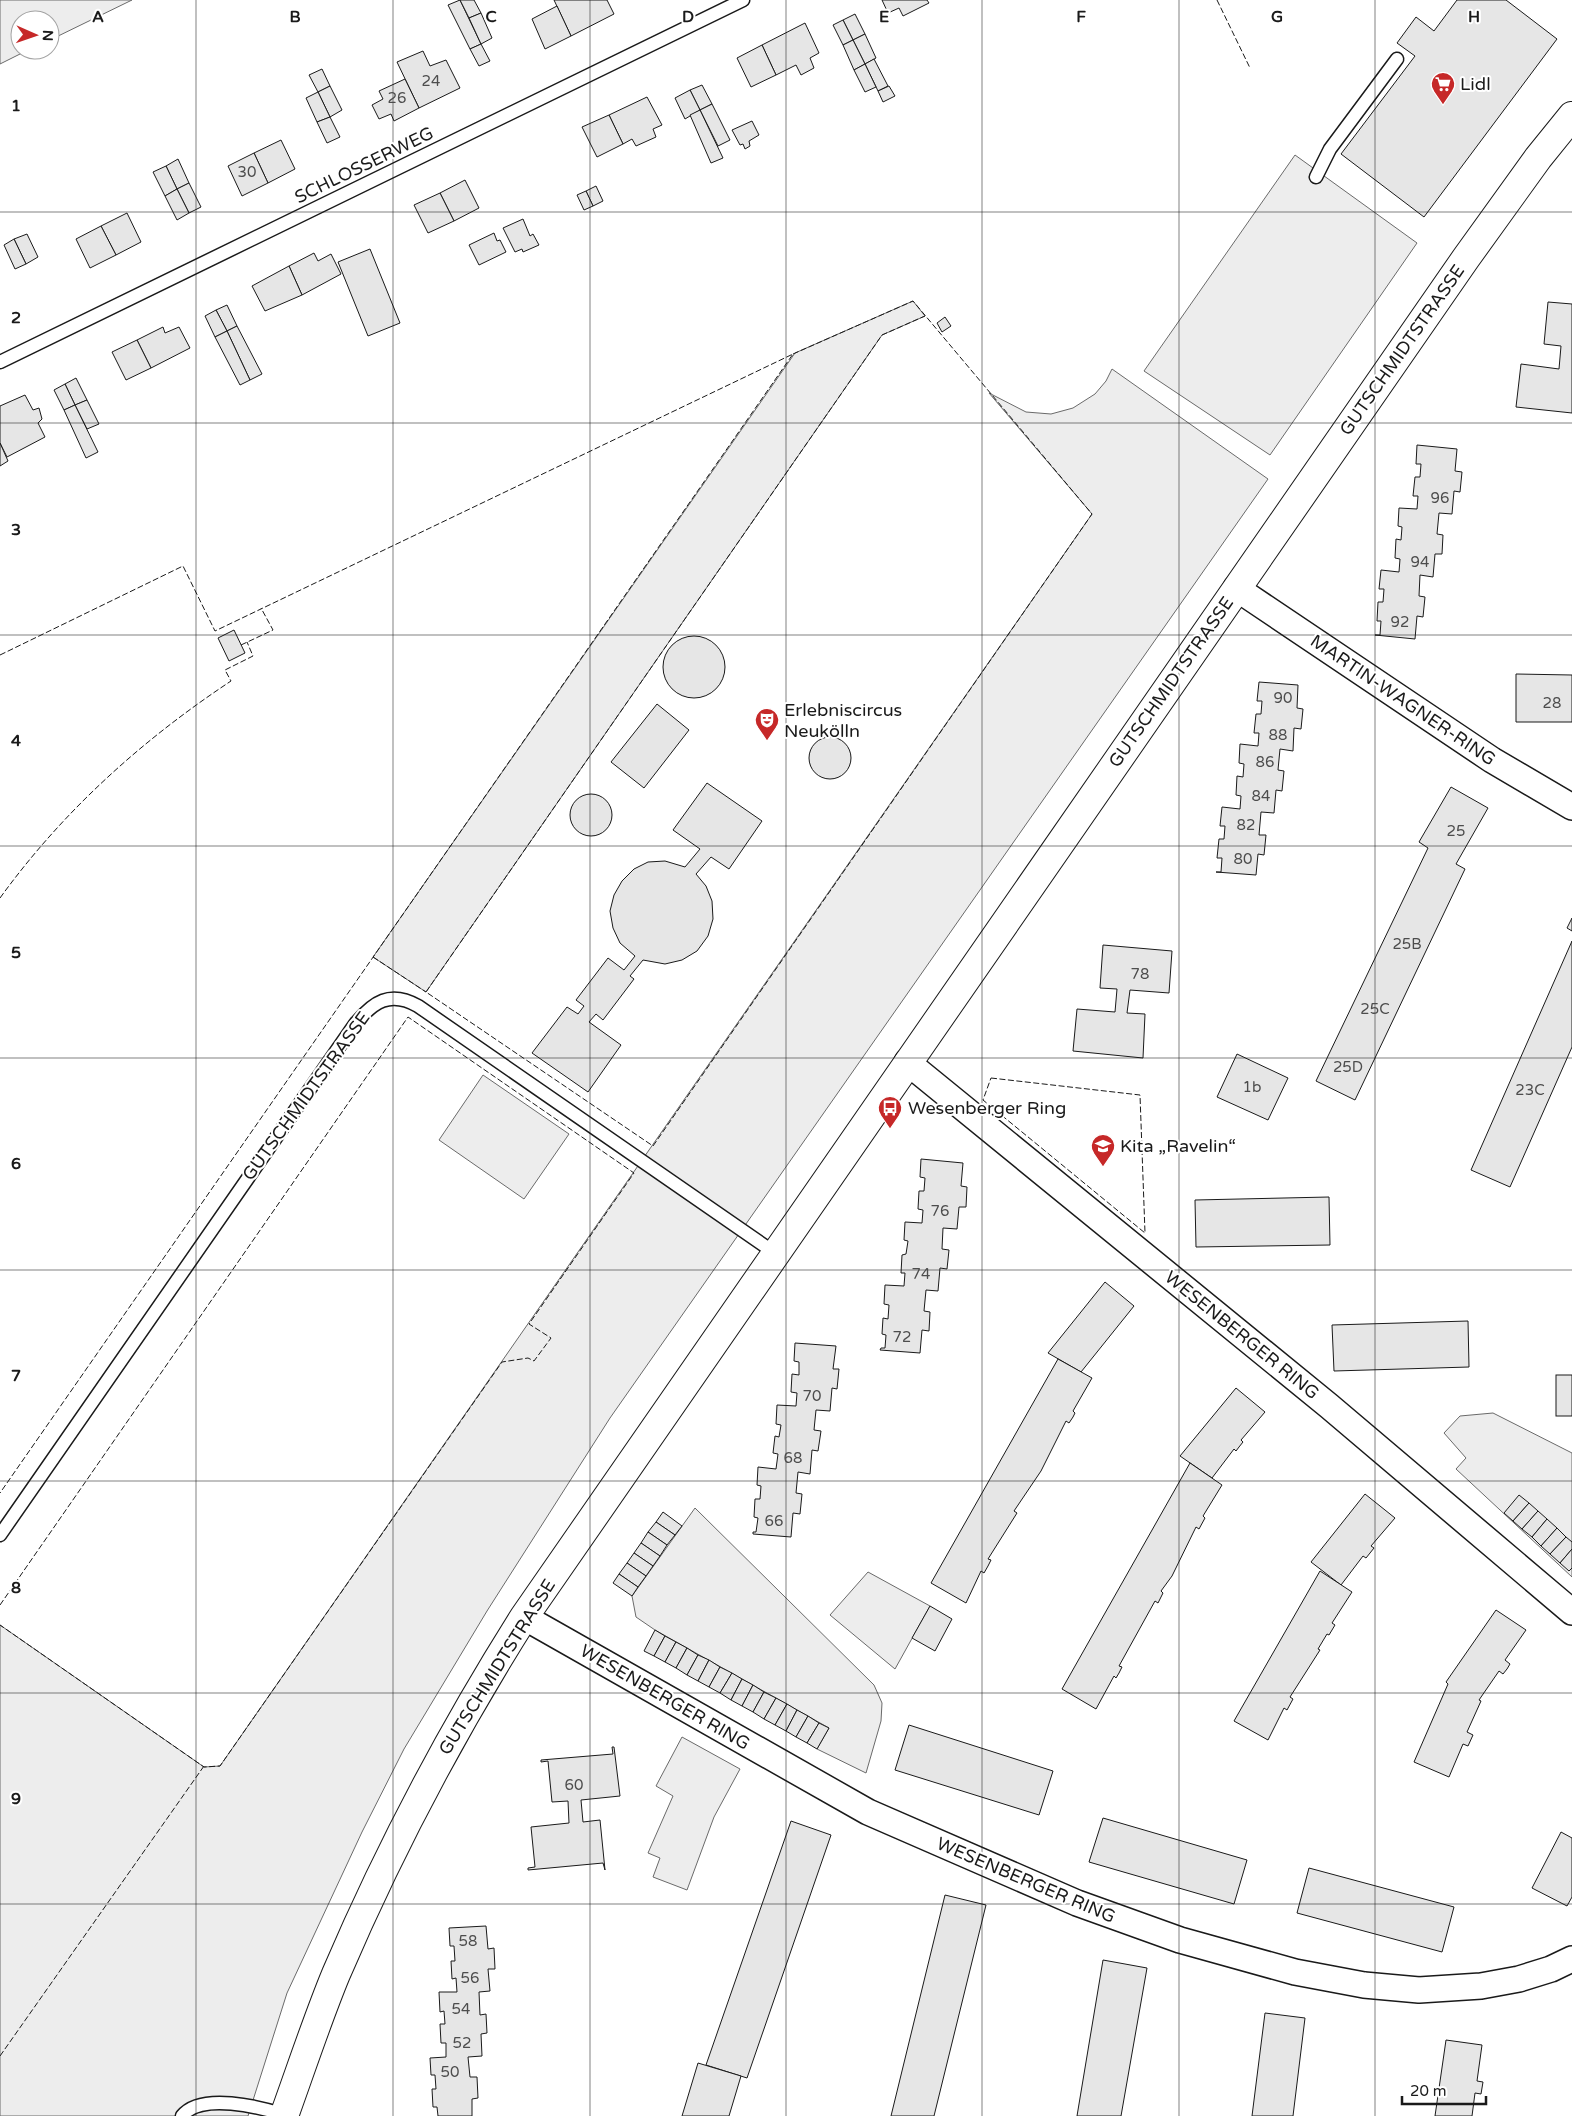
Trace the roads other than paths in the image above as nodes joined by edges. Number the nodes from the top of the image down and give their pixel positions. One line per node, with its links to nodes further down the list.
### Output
1 (743, 0): 5 (lane, SCHLOSSERWEG)
2 (1397, 60): 4 (lane)
3 (1572, 116): 6 (street, GUTSCHMIDTSTRASSE)
4 (1316, 177)
5 (0, 362)
6 (1236, 588): 7 (street, MARTIN-WAGNER-RING); 8 (street, GUTSCHMIDTSTRASSE)
7 (1572, 807)
8 (908, 1062): 9 (street, GUTSCHMIDTSTRASSE); 11 (street, WESENBERGER RING)
9 (775, 1253): 10 (lane, GUTSCHMIDTSTRASSE); 12 (street, GUTSCHMIDTSTRASSE)
10 (0, 1535)
11 (1572, 1612)
12 (524, 1617): 13 (street, WESENBERGER RING); 15 (street, GUTSCHMIDTSTRASSE)
13 (1572, 1959)
14 (182, 2116): 15 (lane)
15 (285, 2116)

